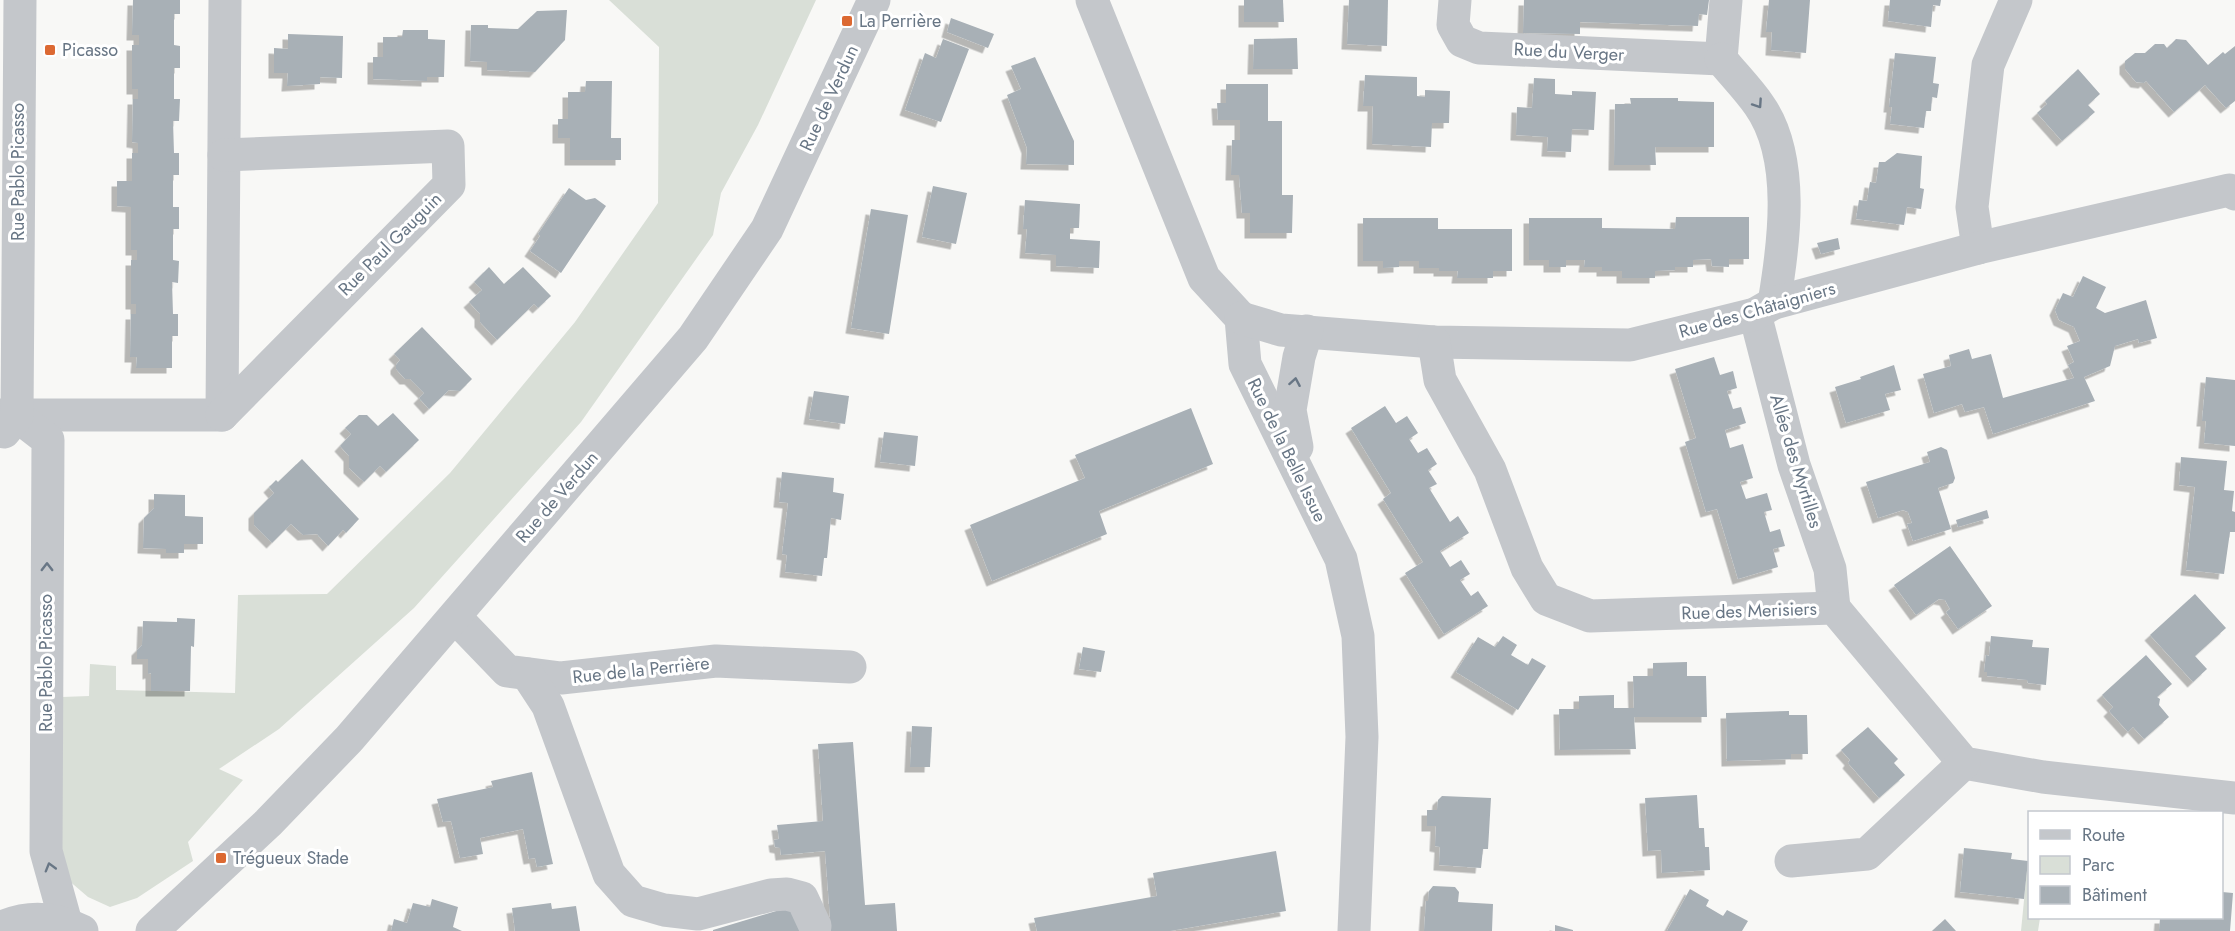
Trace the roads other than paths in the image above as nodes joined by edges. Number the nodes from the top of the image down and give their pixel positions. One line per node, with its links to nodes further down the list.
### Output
1 (20, 0): 17 (street, Rue Pablo Picasso)
2 (225, 0): 9 (street)
3 (874, 0): 20 (street, Rue de Verdun)
4 (1092, 0): 13 (street)
5 (1455, 0): 8 (street, Rue du Verger)
6 (1726, 0): 8 (street)
7 (2016, 0): 11 (street)
8 (1721, 59): 12 (street, one-way to 12)
9 (224, 155): 16 (street); 16 (street, Rue Paul Gauguin)
10 (2233, 190): 11 (street, Rue des Châtaigniers)
11 (1978, 248): 12 (street, Rue des Châtaigniers)
12 (1765, 308): 15 (street, Rue des Châtaigniers); 19 (street, Allée des Myrtilles)
13 (1240, 318): 14 (street, Rue des Châtaigniers); 18 (street, Rue de la Belle Issue)
14 (1307, 331): 15 (street, Rue des Châtaigniers); 18 (street, one-way to 14)
15 (1434, 342): 19 (street, Rue des Merisiers)
16 (222, 415): 17 (street)
17 (6, 423): 27 (street, Rue Pablo Picasso, one-way to 17)
18 (1304, 481): 30 (street, Rue de la Belle Issue)
19 (1834, 608): 23 (street, Rue des Merisiers)
20 (455, 617): 22 (street, Rue de la Perrière); 29 (street, Rue de Verdun)
21 (850, 667): 22 (street, Rue de la Perrière)
22 (527, 674): 26 (street)
23 (1964, 763): 24 (street); 25 (street)
24 (2235, 798)
25 (1791, 861)
26 (815, 926)
27 (74, 927): 28 (street)
28 (0, 928)
29 (152, 931)
30 (1354, 931)

